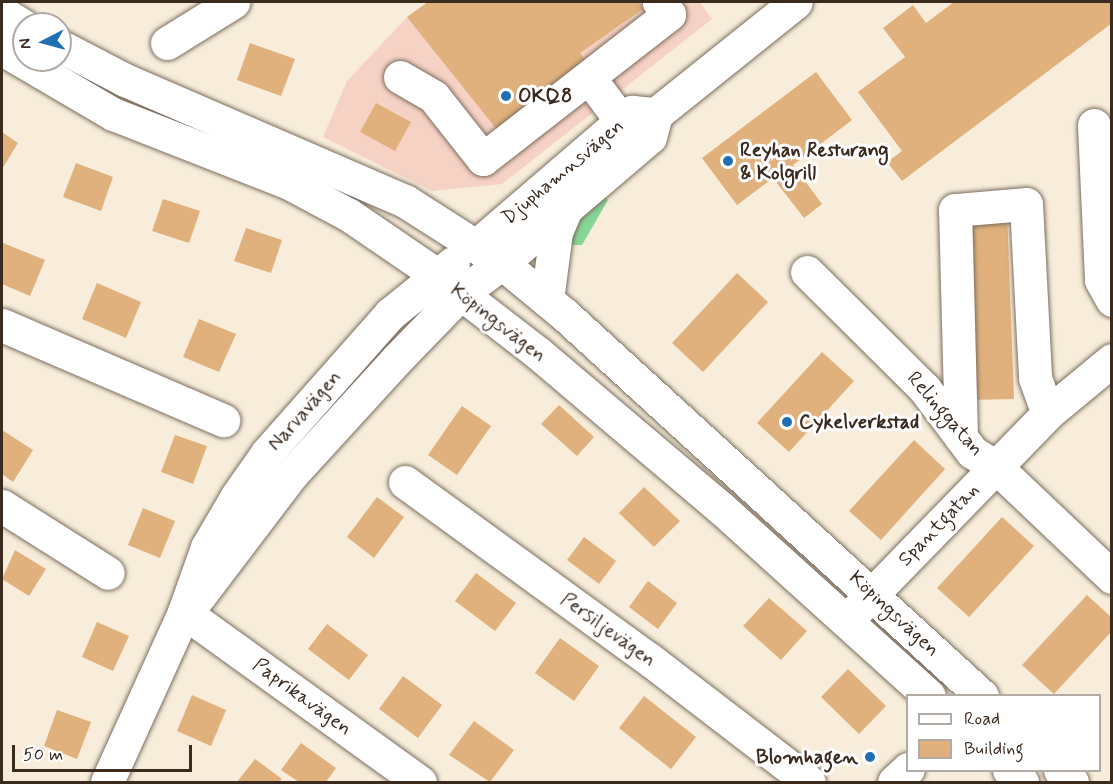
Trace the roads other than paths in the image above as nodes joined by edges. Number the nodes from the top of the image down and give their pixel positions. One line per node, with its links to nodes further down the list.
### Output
1 (233, 2): 4 (main road)
2 (659, 2): 8 (main road)
3 (784, 5): 10 (main road, Djuphamnsvägen)
4 (167, 43)
5 (2, 49): 12 (main road)
6 (72, 52): 12 (main road, Köpingsvägen)
7 (400, 77): 8 (main road)
8 (590, 79): 10 (main road)
9 (1094, 125): 15 (main road)
10 (631, 133): 11 (main road, Djuphamnsvägen); 12 (main road, Djuphamnsvägen)
11 (566, 208): 12 (main road, Djuphamnsvägen); 14 (main road)
12 (469, 270): 14 (main road, Köpingsvägen); 17 (main road, Köpingsvägen); 18 (main road, Narvavägen); 20 (main road); 30 (main road, Narvavägen)
13 (807, 272): 23 (main road, Relinggatan)
14 (547, 300): 20 (main road, Köpingsvägen)
15 (1112, 300)
16 (2, 325): 22 (main road)
17 (516, 336): 18 (main road); 31 (main road, Köpingsvägen)
18 (396, 360): 30 (main road, Narvavägen)
19 (1112, 360): 21 (main road, Spantgatan)
20 (649, 392): 29 (main road, Köpingsvägen)
21 (1048, 413): 23 (main road); 24 (main road, Spantgatan)
22 (223, 420)
23 (961, 437): 24 (main road, Relinggatan)
24 (996, 467): 28 (main road, Relinggatan); 29 (main road, Spantgatan)
25 (405, 482): 39 (main road, Persiljevägen)
26 (2, 506): 27 (main road)
27 (108, 573)
28 (1112, 577)
29 (873, 593): 31 (main road, Spantgatan); 33 (main road, Köpingsvägen)
30 (184, 612): 37 (main road, Narvavägen); 38 (main road, Paprikavägen)
31 (847, 620): 32 (main road, Köpingsvägen)
32 (926, 694)
33 (980, 694)
34 (906, 771): 40 (main road)
35 (1011, 772): 41 (main road)
36 (1061, 772): 42 (main road)
37 (107, 783)
38 (420, 783)
39 (809, 783)
40 (894, 783)
41 (1022, 783)
42 (1072, 783)

